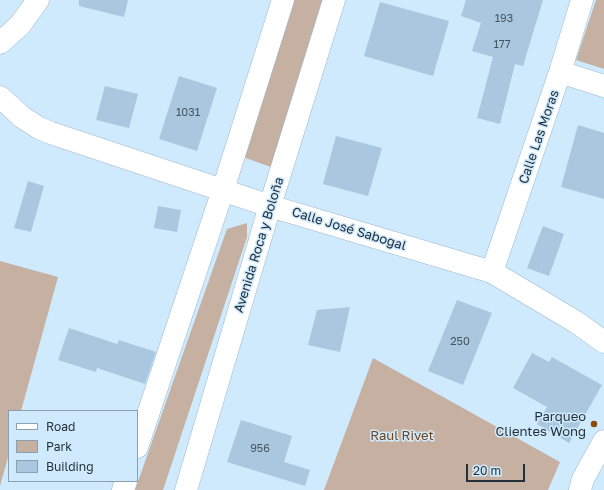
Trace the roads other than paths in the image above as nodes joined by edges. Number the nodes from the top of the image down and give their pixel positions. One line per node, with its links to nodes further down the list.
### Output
1 (38, 0): 5 (street)
2 (283, 0): 9 (street)
3 (334, 0): 10 (street, Avenida Roca y Boloña)
4 (582, 0): 6 (street, Calle Las Moras)
5 (0, 43)
6 (560, 72): 7 (street); 11 (street, Calle Las Moras)
7 (604, 86)
8 (0, 97): 9 (street, Calle José Sabogal)
9 (223, 190): 10 (street, Calle José Sabogal); 14 (street)
10 (270, 206): 11 (street, Calle José Sabogal); 15 (street, Avenida Roca y Boloña)
11 (492, 272): 12 (street, Calle José Sabogal)
12 (604, 342)
13 (604, 441): 16 (street)
14 (138, 444)
15 (186, 490)
16 (580, 490)

